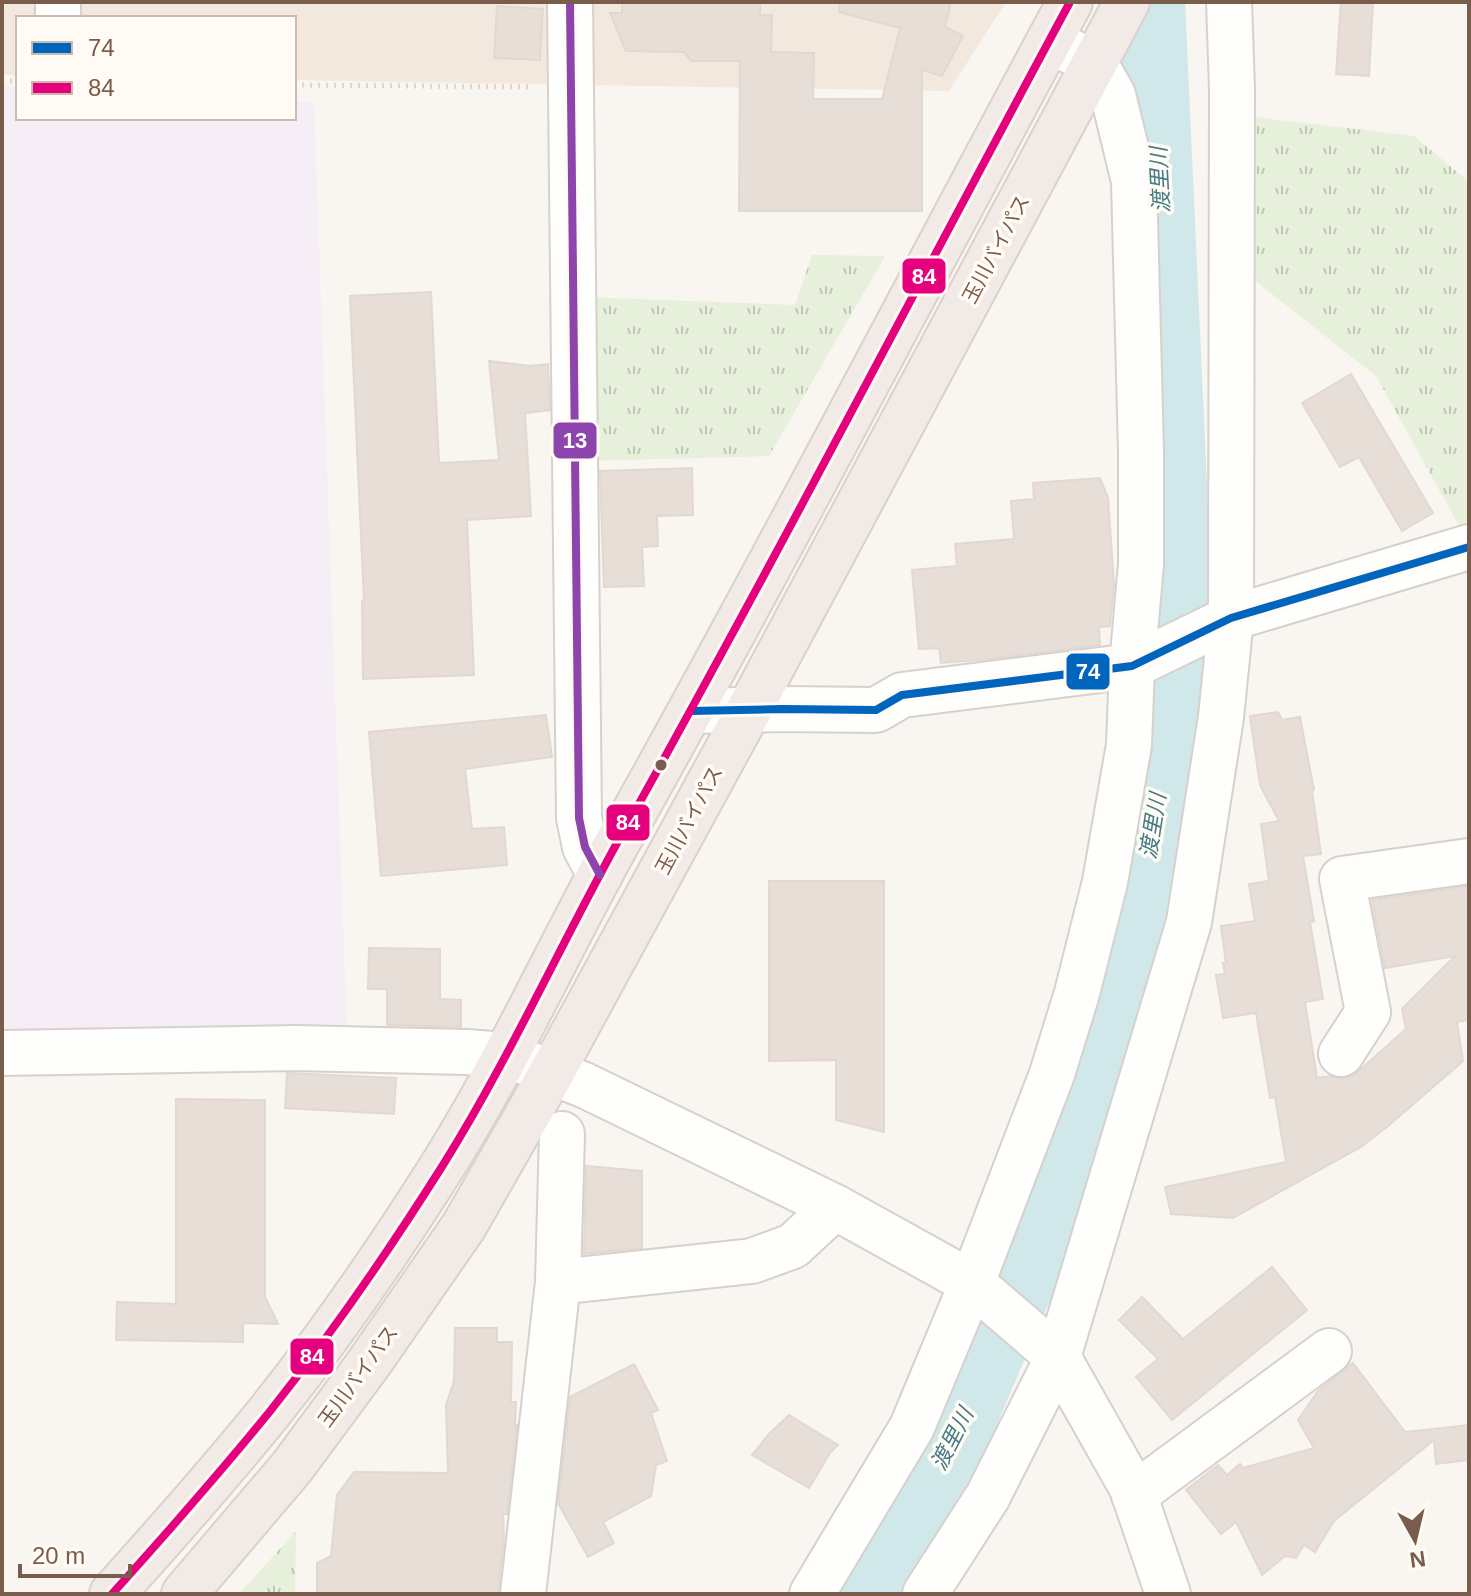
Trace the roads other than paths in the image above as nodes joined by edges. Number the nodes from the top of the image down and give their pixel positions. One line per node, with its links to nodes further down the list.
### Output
1 (570, 2): 13 (street)
2 (1070, 2): 5 (highway)
3 (1229, 2): 8 (street)
4 (1125, 6): 6 (highway, 玉川バイパス)
5 (1049, 41): 6 (street); 11 (highway)
6 (1095, 63): 9 (street); 10 (highway, 玉川バイパス)
7 (1469, 547): 8 (street)
8 (1231, 618): 9 (street); 23 (street)
9 (1132, 666): 10 (street); 21 (street)
10 (749, 710): 11 (street); 17 (highway, 玉川バイパス)
11 (691, 711): 13 (highway)
12 (1469, 861): 15 (street)
13 (600, 875): 16 (highway)
14 (2, 1053): 16 (street)
15 (1341, 1054)
16 (506, 1055): 17 (street); 25 (highway)
17 (552, 1072): 19 (street); 26 (highway, 玉川バイパス)
18 (562, 1134): 20 (street)
19 (835, 1207): 20 (street); 21 (street)
20 (558, 1282): 27 (street)
21 (972, 1283): 23 (street); 28 (street)
22 (1329, 1351): 24 (street)
23 (1058, 1357): 24 (street); 29 (street)
24 (1134, 1495): 30 (street)
25 (112, 1594)
26 (184, 1594)
27 (523, 1594)
28 (812, 1594)
29 (925, 1594)
30 (1168, 1594)

